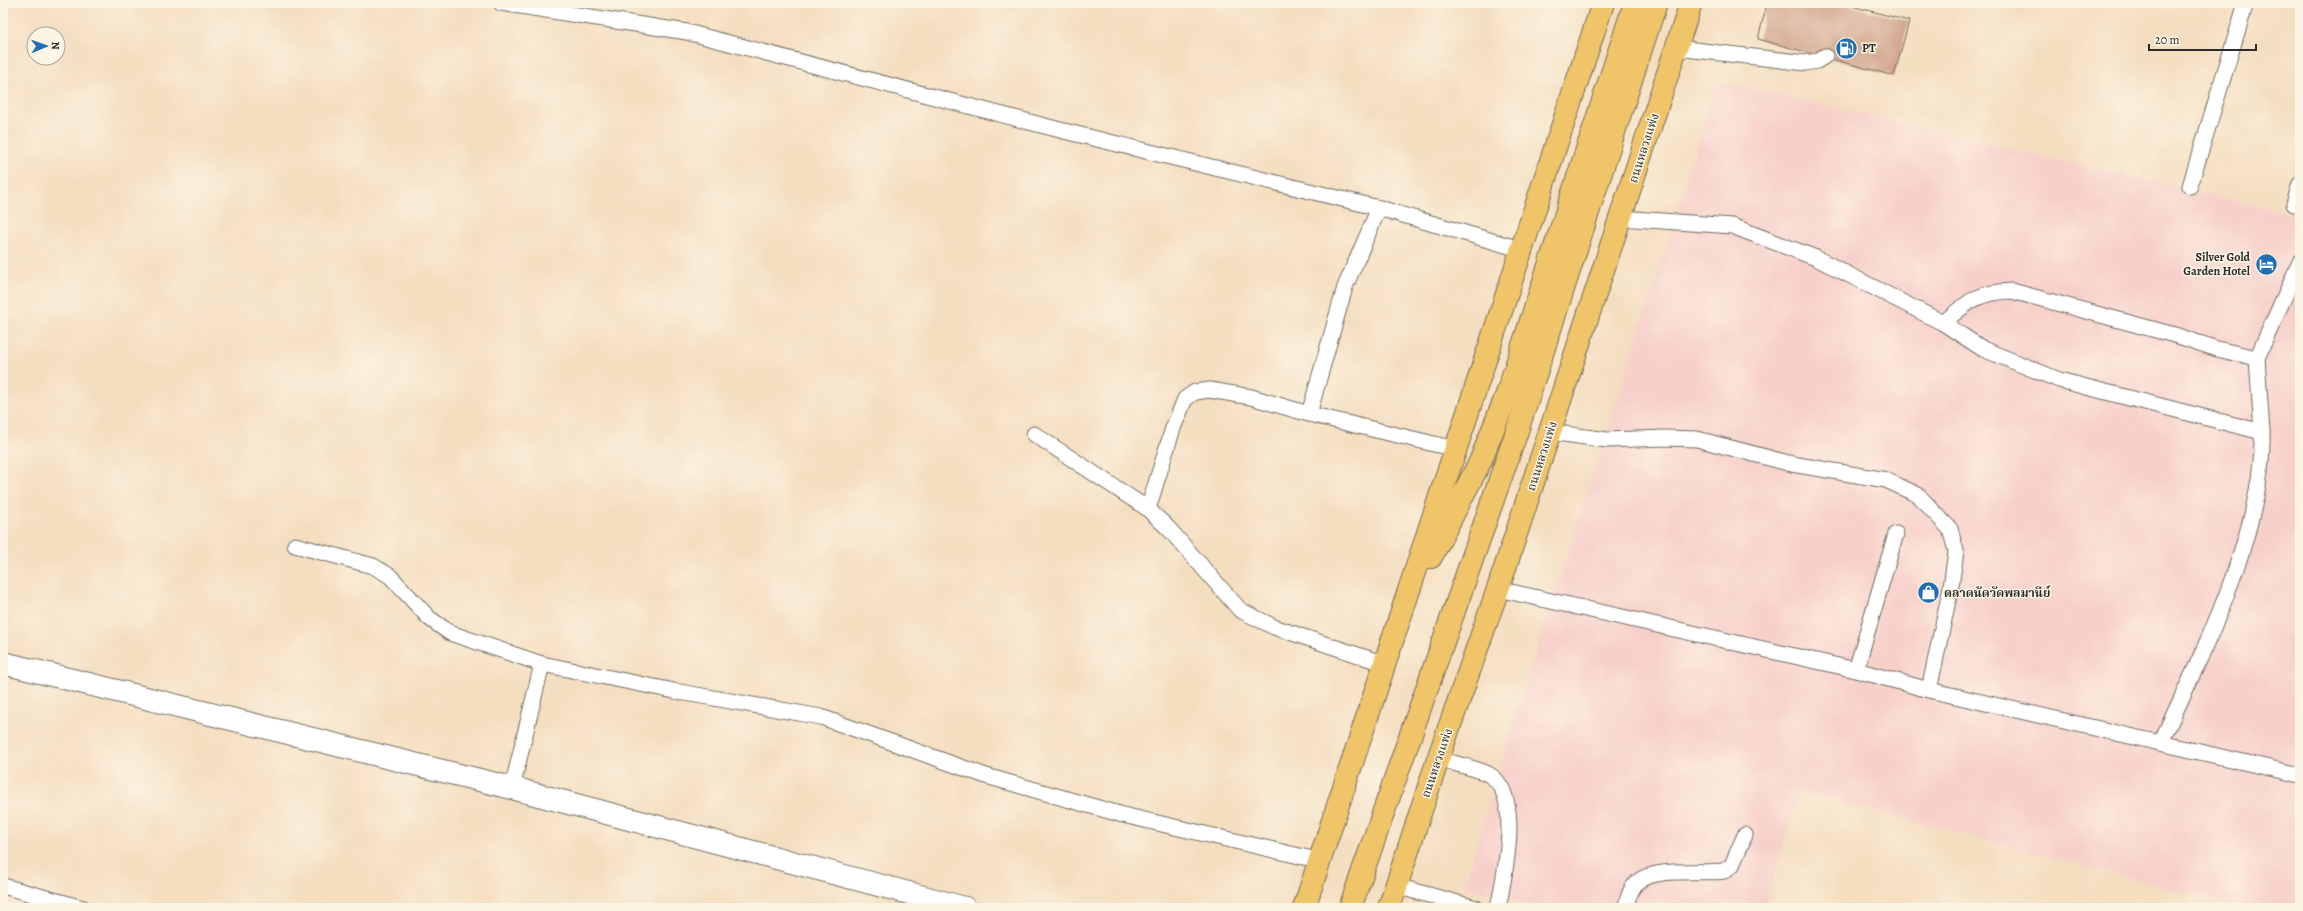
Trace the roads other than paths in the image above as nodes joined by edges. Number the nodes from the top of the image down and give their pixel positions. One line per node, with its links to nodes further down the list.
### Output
1 (501, 3): 12 (lane)
2 (1603, 3): 14 (main road)
3 (1635, 3): 27 (main road)
4 (1656, 3): 44 (main road)
5 (1691, 3): 7 (main road, ถนนหลวงแพ่ง)
6 (2246, 3): 10 (lane)
7 (1677, 48): 8 (lane); 13 (main road, ถนนหลวงแพ่ง)
8 (1825, 56)
9 (2300, 184): 11 (lane)
10 (2190, 186)
11 (2294, 204)
12 (1379, 208): 14 (lane); 18 (lane)
13 (1621, 218): 16 (lane); 19 (main road, ถนนหลวงแพ่ง)
14 (1523, 250): 22 (main road)
15 (2300, 262): 17 (lane)
16 (1943, 323): 17 (lane); 20 (lane)
17 (2257, 358): 20 (lane)
18 (1309, 414): 22 (lane); 23 (lane)
19 (1550, 432): 26 (main road, ถนนหลวงแพ่ง); 32 (lane)
20 (2262, 432): 33 (lane)
21 (1034, 434): 23 (lane)
22 (1455, 449): 27 (main road)
23 (1148, 509): 30 (lane)
24 (1896, 534): 31 (lane)
25 (295, 545): 29 (lane)
26 (1498, 589): 31 (lane); 34 (main road, ถนนหลวงแพ่ง)
27 (1400, 617): 30 (main road)
28 (3, 663): 36 (street)
29 (542, 664): 36 (lane); 38 (lane)
30 (1385, 664): 38 (main road)
31 (1856, 670): 32 (lane)
32 (1929, 690): 33 (lane)
33 (2161, 742): 35 (lane)
34 (1438, 759): 40 (main road, ถนนหลวงแพ่ง); 47 (lane)
35 (2300, 775)
36 (512, 788): 42 (street)
37 (1745, 835): 48 (lane)
38 (1321, 861): 43 (main road)
39 (3, 886): 41 (lane)
40 (1396, 886): 45 (main road, ถนนหลวงแพ่ง); 46 (lane)
41 (83, 908)
42 (965, 908)
43 (1304, 908)
44 (1350, 908)
45 (1389, 908)
46 (1476, 908)
47 (1498, 908)
48 (1625, 908)

